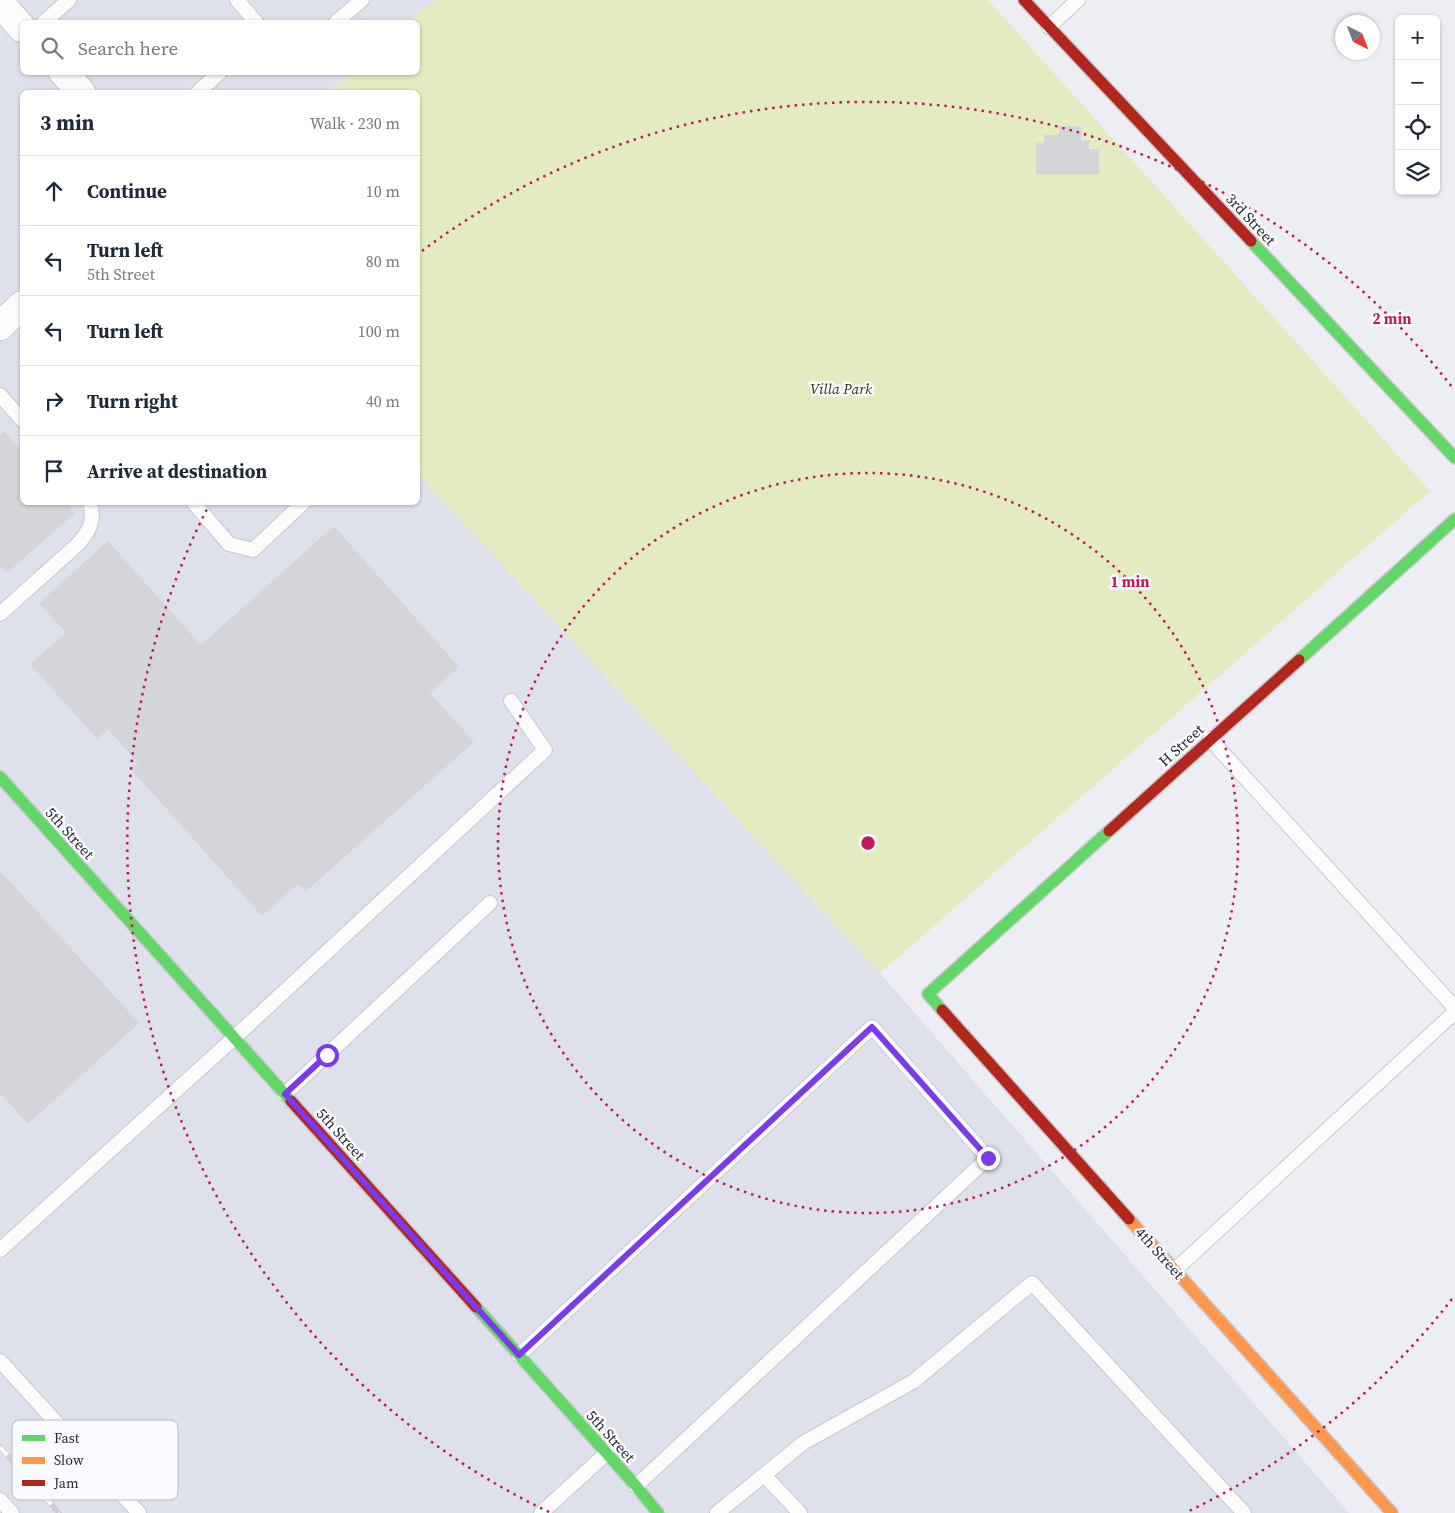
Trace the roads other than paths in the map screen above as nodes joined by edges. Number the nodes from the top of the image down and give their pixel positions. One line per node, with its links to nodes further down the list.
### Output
1 (69, 0): 7 (lane)
2 (237, 0): 8 (lane)
3 (362, 0): 9 (lane)
4 (1024, 0): 11 (street, 3rd Street)
5 (1078, 0): 11 (lane)
6 (0, 3): 10 (street)
7 (46, 20)
8 (254, 20)
9 (338, 20)
10 (20, 26)
11 (1049, 26): 18 (street, 3rd Street)
12 (66, 75): 14 (street)
13 (217, 75): 15 (lane)
14 (79, 90)
15 (200, 90)
16 (0, 395): 17 (lane)
17 (20, 418)
18 (1455, 458)
19 (91, 505): 23 (lane)
20 (196, 505): 21 (lane)
21 (301, 505)
22 (1455, 519): 25 (street, H Street)
23 (0, 614)
24 (511, 701): 30 (lane)
25 (1210, 739): 28 (street, H Street); 29 (lane)
26 (0, 777): 30 (street, 5th Street)
27 (490, 903): 31 (lane)
28 (928, 994): 33 (street, 4th Street)
29 (1455, 1010): 33 (lane)
30 (234, 1038): 31 (street, 5th Street); 32 (lane)
31 (285, 1094): 34 (street, 5th Street)
32 (0, 1250)
33 (1175, 1270): 49 (street, 4th Street)
34 (519, 1355): 37 (street, 5th Street); 39 (lane)
35 (0, 1361): 36 (lane)
36 (54, 1420)
37 (607, 1453): 39 (street, 5th Street); 44 (lane)
38 (764, 1475): 46 (lane); 47 (lane); 48 (lane)
39 (636, 1486): 45 (street, 5th Street)
40 (0, 1500): 42 (lane)
41 (127, 1500): 43 (lane)
42 (12, 1513)
43 (139, 1513)
44 (541, 1513)
45 (658, 1513)
46 (717, 1513)
47 (800, 1513)
48 (1244, 1513)
49 (1392, 1513)

